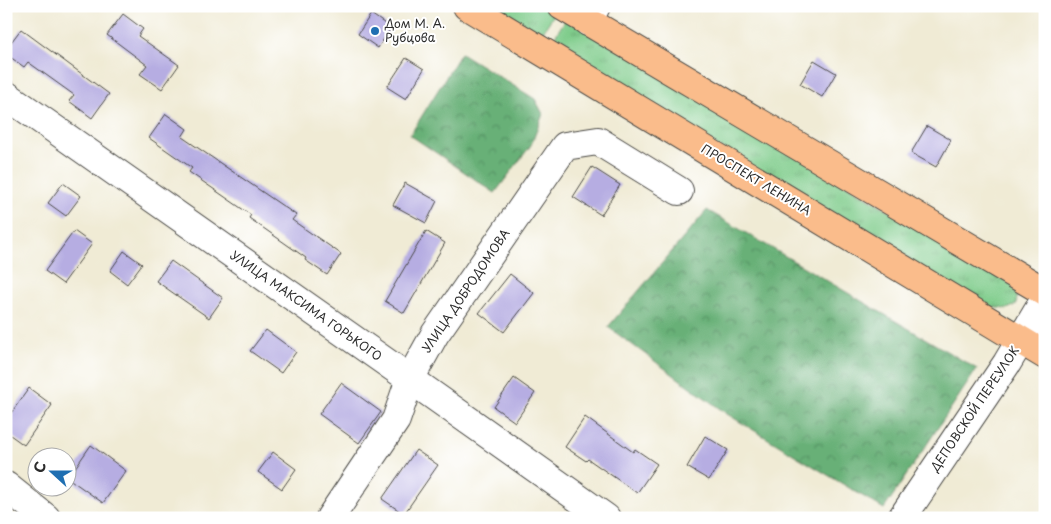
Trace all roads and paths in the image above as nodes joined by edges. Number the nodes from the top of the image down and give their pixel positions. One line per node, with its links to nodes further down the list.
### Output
1 (467, 6): 8 (main road, ПРОСПЕКТ ЛЕНИНА)
2 (562, 6): 3 (main road)
3 (592, 14): 6 (main road)
4 (6, 95): 10 (street, УЛИЦА МАКСИМА ГОРЬКОГО)
5 (679, 191): 10 (street, УЛИЦА ДОБРОДОМОВА)
6 (1045, 292)
7 (1045, 299): 8 (street, ДЕПОВСКОЙ ПЕРЕУЛОК)
8 (1021, 340): 9 (main road, ПРОСПЕКТ ЛЕНИНА); 15 (street, ДЕПОВСКОЙ ПЕРЕУЛОК)
9 (1045, 355)
10 (410, 379): 13 (street, УЛИЦА ДОБРОДОМОВА); 14 (street, УЛИЦА МАКСИМА ГОРЬКОГО)
11 (6, 486): 12 (street)
12 (46, 518)
13 (330, 518)
14 (606, 518)
15 (902, 518)

